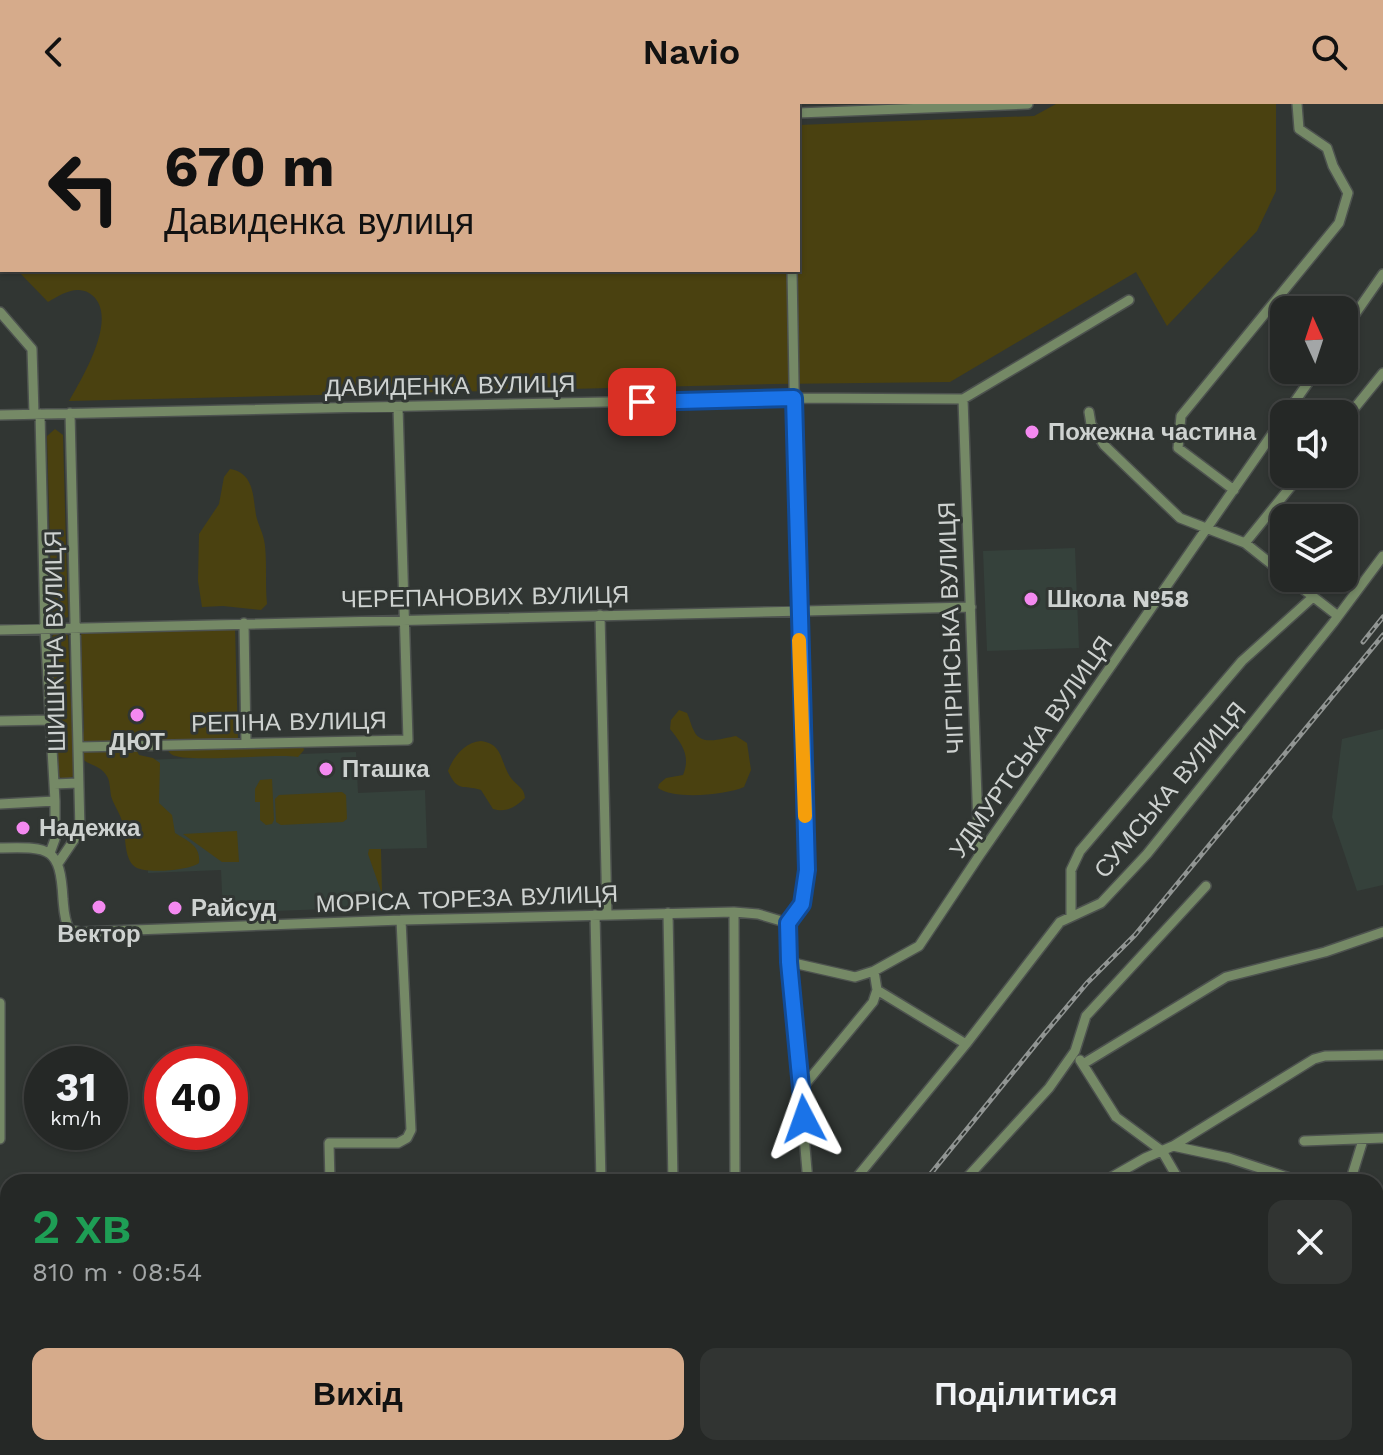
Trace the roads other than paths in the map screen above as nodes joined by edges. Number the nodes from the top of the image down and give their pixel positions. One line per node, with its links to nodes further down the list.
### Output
1 (1028, 104): 3 (street)
2 (1297, 104): 20 (street)
3 (800, 113)
4 (792, 272): 10 (street)
5 (1383, 274): 7 (street)
6 (1129, 300): 11 (street)
7 (1358, 310)
8 (0, 312): 16 (street)
9 (1383, 373): 12 (street)
10 (794, 398): 11 (street, ДАВИДЕНКА ВУЛИЦЯ); 13 (street, ДАВИДЕНКА ВУЛИЦЯ); 28 (street)
11 (963, 399): 27 (street, ЧIГIРIНСЬКА ВУЛИЦЯ)
12 (1358, 404)
13 (398, 407): 15 (street, ДАВИДЕНКА ВУЛИЦЯ); 31 (street, РЕПIНА ВУЛИЦЯ)
14 (1089, 412): 21 (street)
15 (70, 413): 16 (street, ДАВИДЕНКА ВУЛИЦЯ); 33 (street, ШИШКIНА ВУЛИЦЯ)
16 (37, 414): 17 (street, ДАВИДЕНКА ВУЛИЦЯ); 34 (street)
17 (0, 415)
18 (1270, 438): 20 (street, УДМУРТСЬКА ВУЛИЦЯ)
19 (1290, 488): 22 (street)
20 (1234, 490): 21 (street, УДМУРТСЬКА ВУЛИЦЯ)
21 (1207, 529): 22 (street); 46 (street, УДМУРТСЬКА ВУЛИЦЯ)
22 (1245, 543): 24 (street)
23 (1383, 556): 30 (street, СУМСЬКА ВУЛИЦЯ)
24 (1270, 563)
25 (1307, 592): 26 (street)
26 (1313, 597): 30 (street); 53 (street)
27 (971, 607): 28 (street, ЧЕРЕПАНОВИХ ВУЛИЦЯ); 46 (street, ЧIГIРIНСЬКА ВУЛИЦЯ)
28 (798, 610): 29 (street, ЧЕРЕПАНОВИХ ВУЛИЦЯ); 55 (street)
29 (600, 615): 31 (street, ЧЕРЕПАНОВИХ ВУЛИЦЯ); 52 (street)
30 (1338, 616): 53 (street, СУМСЬКА ВУЛИЦЯ)
31 (405, 618): 32 (street, ЧЕРЕПАНОВИХ ВУЛИЦЯ); 38 (street, РЕПIНА ВУЛИЦЯ)
32 (244, 623): 33 (street, ЧЕРЕПАНОВИХ ВУЛИЦЯ); 38 (street)
33 (76, 628): 34 (street, ЧЕРЕПАНОВИХ ВУЛИЦЯ); 39 (street, ШИШКIНА ВУЛИЦЯ)
34 (45, 629): 35 (street, ЧЕРЕПАНОВИХ ВУЛИЦЯ); 36 (street)
35 (0, 630)
36 (51, 720): 37 (street); 41 (street)
37 (0, 721)
38 (246, 743): 39 (street, РЕПIНА ВУЛИЦЯ)
39 (78, 747): 40 (street, ШИШКIНА ВУЛИЦЯ)
40 (78, 783): 41 (street); 47 (street, ШИШКIНА ВУЛИЦЯ)
41 (54, 784): 42 (street)
42 (55, 801): 43 (street); 45 (street)
43 (0, 804)
44 (0, 848): 45 (street)
45 (50, 853): 47 (street)
46 (979, 856): 58 (street, УДМУРТСЬКА ВУЛИЦЯ)
47 (59, 862): 54 (street, МОРІСА ТОРЕЗА ВУЛИЦЯ)
48 (1206, 886): 62 (street)
49 (734, 912): 50 (street, МОРІСА ТОРЕЗА ВУЛИЦЯ); 55 (street, МОРІСА ТОРЕЗА ВУЛИЦЯ); 75 (street)
50 (668, 913): 52 (street, МОРІСА ТОРЕЗА ВУЛИЦЯ); 74 (street)
51 (595, 915): 52 (street, МОРІСА ТОРЕЗА ВУЛИЦЯ); 54 (street, МОРІСА ТОРЕЗА ВУЛИЦЯ); 73 (street)
52 (607, 915)
53 (1071, 916): 61 (street, СУМСЬКА ВУЛИЦЯ)
54 (401, 920): 72 (street)
55 (788, 923): 57 (street)
56 (1383, 932): 64 (street)
57 (789, 962): 58 (street, УДМУРТСЬКА ВУЛИЦЯ); 65 (street)
58 (874, 971): 59 (street)
59 (877, 990): 61 (street); 65 (street)
60 (0, 1003): 67 (street)
61 (966, 1044): 77 (street, СУМСЬКА ВУЛИЦЯ)
62 (1075, 1051): 64 (street); 78 (street)
63 (1383, 1055): 70 (street)
64 (1083, 1064): 71 (street)
65 (802, 1088): 76 (street)
66 (1383, 1138): 68 (street)
67 (0, 1139)
68 (1363, 1140): 69 (street); 82 (street)
69 (1304, 1141)
70 (1173, 1146): 71 (street); 81 (street)
71 (1162, 1151): 79 (street); 80 (street)
72 (330, 1174)
73 (601, 1174)
74 (673, 1174)
75 (735, 1174)
76 (807, 1174)
77 (860, 1174)
78 (970, 1174)
79 (1118, 1174)
80 (1175, 1174)
81 (1278, 1174)
82 (1352, 1174)

